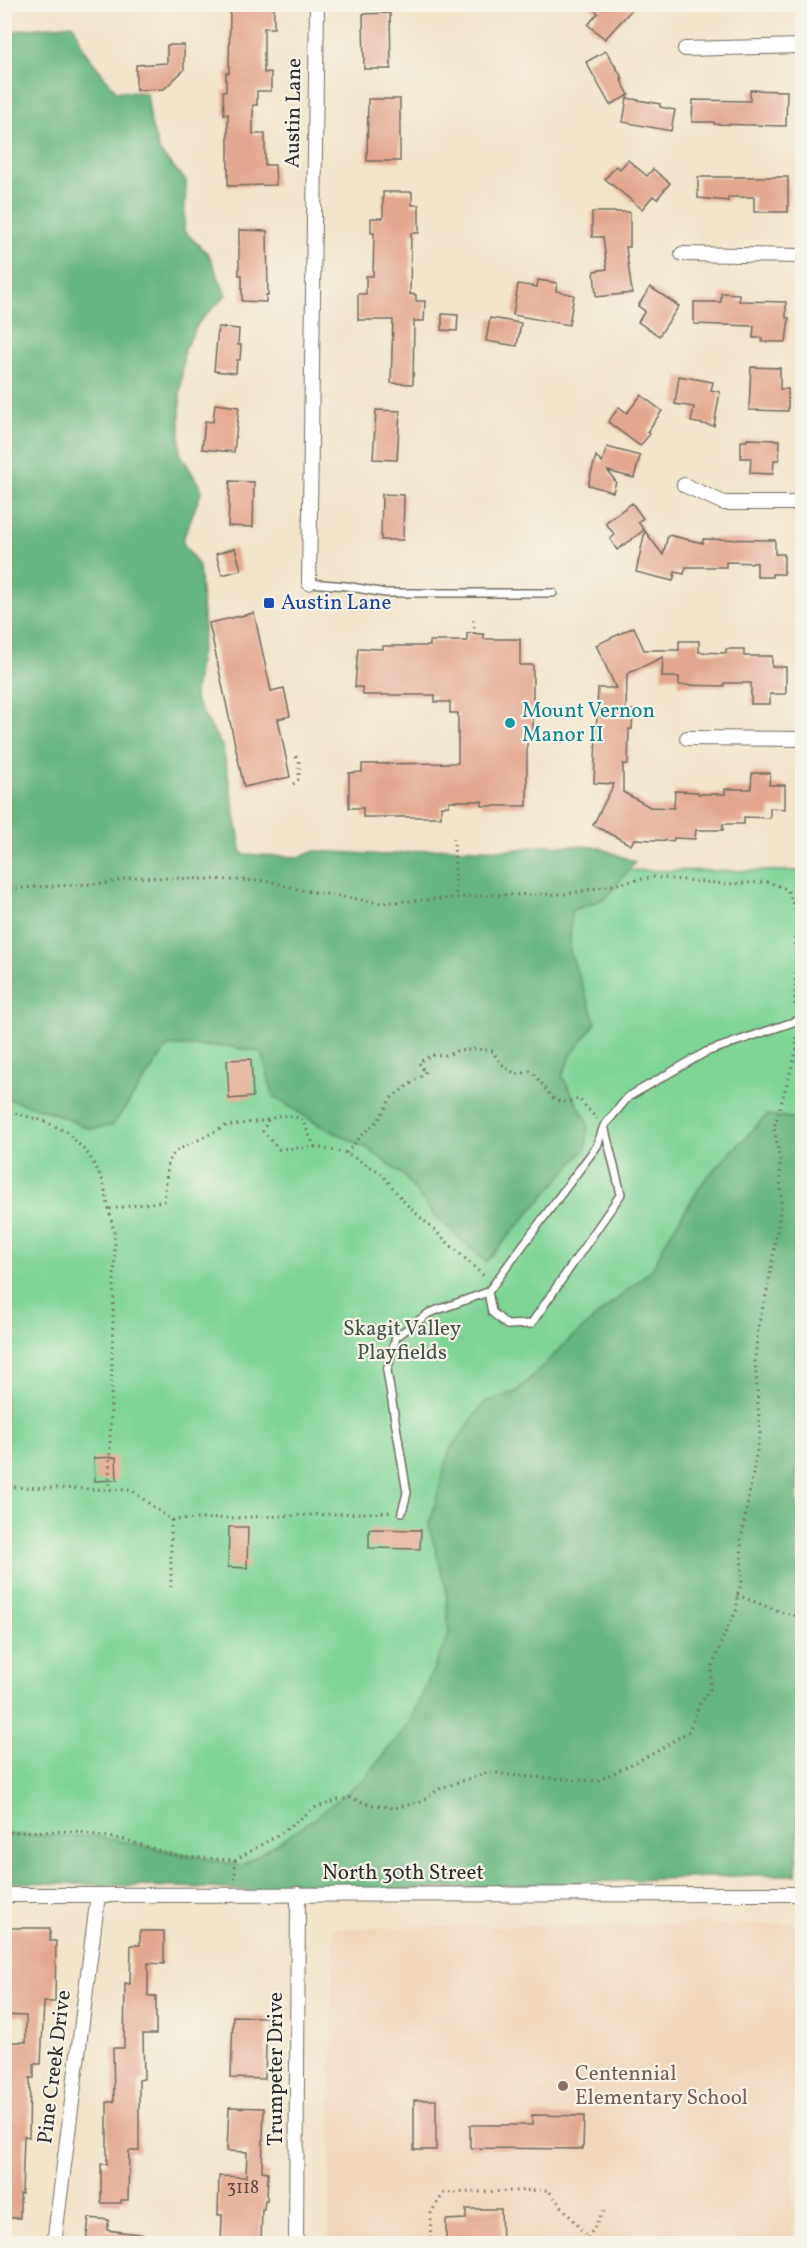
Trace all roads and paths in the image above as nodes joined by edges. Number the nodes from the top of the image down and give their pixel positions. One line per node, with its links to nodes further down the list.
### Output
1 (317, 4): 8 (street, Austin Lane)
2 (802, 46): 3 (street)
3 (686, 49)
4 (682, 254): 5 (street)
5 (802, 256)
6 (684, 485): 7 (street)
7 (802, 503)
8 (309, 583): 9 (lane)
9 (553, 593)
10 (474, 620): 11 (path)
11 (474, 633)
12 (687, 738): 13 (street)
13 (802, 739)
14 (295, 756): 15 (path)
15 (293, 784)
16 (454, 838): 17 (path)
17 (456, 898)
18 (802, 1019): 21 (lane)
19 (4, 1110): 24 (path)
20 (268, 1120): 22 (path); 22 (path); 24 (path)
21 (604, 1126): 23 (path); 25 (lane); 26 (lane)
22 (315, 1147): 23 (path)
23 (346, 1153): 25 (path)
24 (110, 1209): 28 (path)
25 (494, 1284): 26 (lane)
26 (488, 1292): 29 (lane)
27 (15, 1486): 28 (path)
28 (109, 1488): 30 (path)
29 (402, 1512): 30 (path)
30 (171, 1520): 31 (path)
31 (171, 1587)
32 (737, 1595): 33 (path)
33 (801, 1617)
34 (235, 1860): 39 (path)
35 (298, 1894): 36 (street, North 30th Street); 39 (street, North 30th Street); 43 (street, Trumpeter Drive)
36 (802, 1894)
37 (4, 1895): 38 (street, North 30th Street)
38 (98, 1895): 39 (street, North 30th Street); 42 (street, Pine Creek Drive)
39 (236, 1895)
40 (606, 2207): 41 (path)
41 (588, 2238): 44 (path); 45 (path)
42 (54, 2244)
43 (296, 2244)
44 (430, 2244)
45 (588, 2244)

